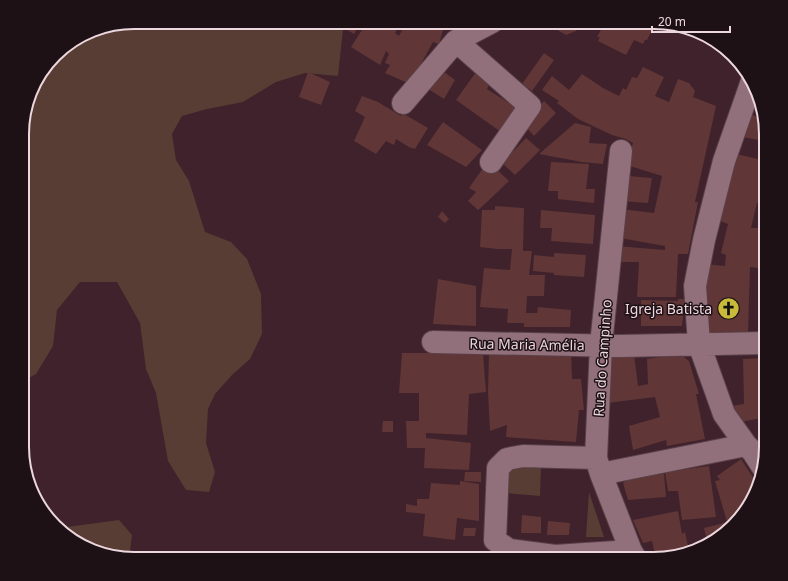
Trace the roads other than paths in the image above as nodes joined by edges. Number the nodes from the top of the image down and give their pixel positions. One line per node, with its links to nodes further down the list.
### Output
1 (479, 29): 2 (street)
2 (456, 41): 4 (street); 6 (street)
3 (749, 90): 9 (street)
4 (403, 103)
5 (621, 151): 10 (street, Rua do Campinho)
6 (491, 162)
7 (433, 342): 10 (street, Rua Maria Amélia)
8 (759, 343): 9 (street, Rua Maria Amélia)
9 (699, 344): 10 (street, Rua Maria Amélia); 11 (street)
10 (601, 345): 13 (street, Rua do Campinho)
11 (746, 445): 12 (street); 13 (street)
12 (758, 460)
13 (598, 466): 14 (street); 15 (street, Rua do Campinho)
14 (524, 552)
15 (632, 552)

